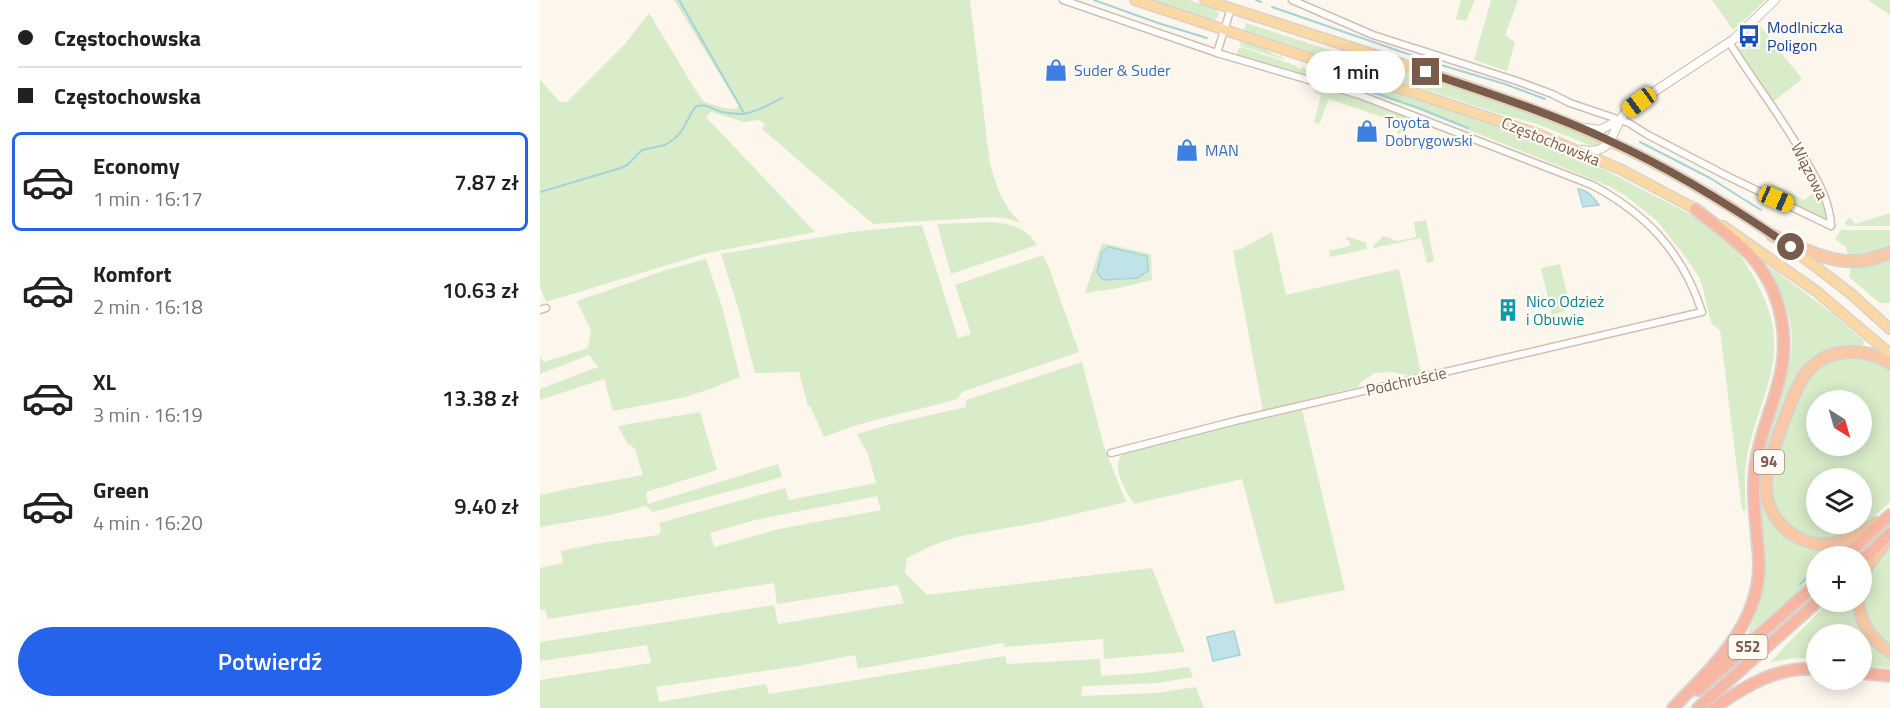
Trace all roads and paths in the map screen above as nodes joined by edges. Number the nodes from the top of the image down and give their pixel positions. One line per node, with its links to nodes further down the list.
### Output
1 (1063, 0): 9 (street)
2 (1135, 0): 7 (main road, Częstochowska)
3 (1205, 0): 6 (main road, Częstochowska)
4 (1292, 0): 10 (street)
5 (1775, 0): 8 (street)
6 (1231, 8): 7 (street); 11 (main road, Częstochowska)
7 (1223, 29): 9 (street); 13 (main road, Częstochowska)
8 (1729, 42): 10 (street); 10 (street, Wiązowa)
9 (1217, 52): 20 (street, Podchruście)
10 (1619, 120): 11 (street); 12 (street)
11 (1580, 128): 12 (main road, Częstochowska)
12 (1611, 141): 13 (street); 15 (main road, Częstochowska)
13 (1578, 150): 14 (main road, Częstochowska)
14 (1695, 209): 18 (main road, Częstochowska); 33 (highway)
15 (1772, 234): 16 (highway); 17 (main road, Częstochowska)
16 (1890, 253)
17 (1890, 329)
18 (1890, 354)
19 (1890, 363): 21 (highway, 94)
20 (1111, 453)
21 (1890, 515): 23 (highway)
22 (1890, 535): 24 (highway); 25 (highway)
23 (1857, 546)
24 (1872, 551)
25 (1872, 560)
26 (1806, 593): 34 (highway, S52)
27 (1806, 612): 35 (highway, S52)
28 (1860, 612): 29 (highway)
29 (1890, 651)
30 (1806, 669): 36 (highway)
31 (1872, 674): 32 (highway)
32 (1890, 676)
33 (1673, 708)
34 (1677, 708)
35 (1698, 708)
36 (1714, 708)

